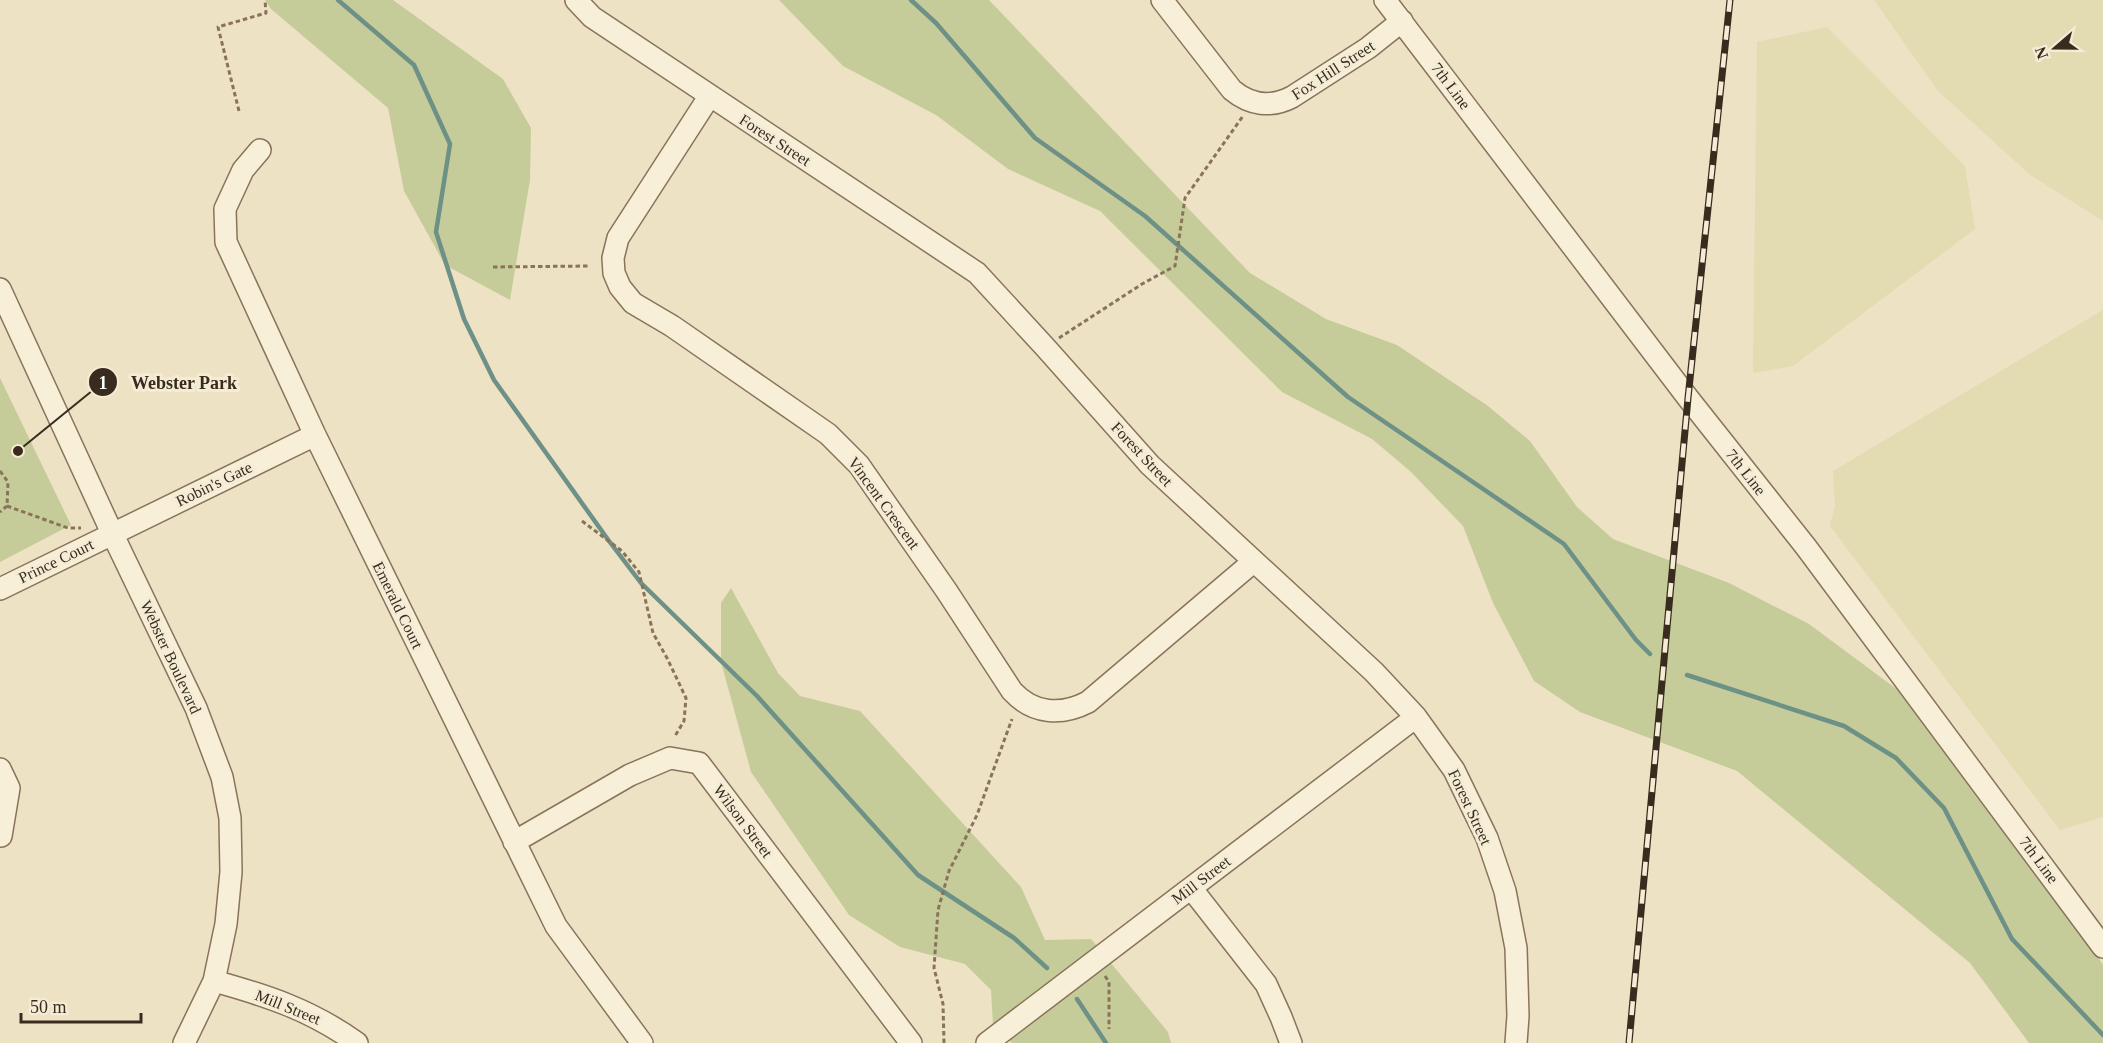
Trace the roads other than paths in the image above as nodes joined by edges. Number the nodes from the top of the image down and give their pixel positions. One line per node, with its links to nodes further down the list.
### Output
1 (576, 0): 5 (street, Forest Street)
2 (1162, 0): 4 (street, Fox Hill Street)
3 (1385, 0): 4 (street, 7th Line)
4 (1402, 21): 17 (street, 7th Line)
5 (710, 97): 10 (street, Forest Street); 10 (street, Vincent Crescent)
6 (260, 150): 8 (street, Emerald Court)
7 (0, 289): 9 (street, Webster Boulevard)
8 (315, 435): 9 (street, Robin's Gate); 15 (street, Emerald Court)
9 (112, 533): 11 (street, Prince Court); 18 (street, Webster Boulevard)
10 (1253, 562): 12 (street, Forest Street)
11 (0, 589)
12 (1416, 717): 16 (street, Mill Street); 25 (street, Forest Street)
13 (0, 769): 14 (street)
14 (1, 836)
15 (514, 842): 21 (street, Emerald Court); 22 (street, Wilson Street)
16 (1191, 888): 23 (street, Mill Street); 24 (street)
17 (2103, 947)
18 (214, 981): 19 (street, Webster Boulevard); 20 (street, Mill Street)
19 (184, 1043)
20 (357, 1043)
21 (642, 1043)
22 (911, 1043)
23 (987, 1043)
24 (1291, 1043)
25 (1516, 1043)

